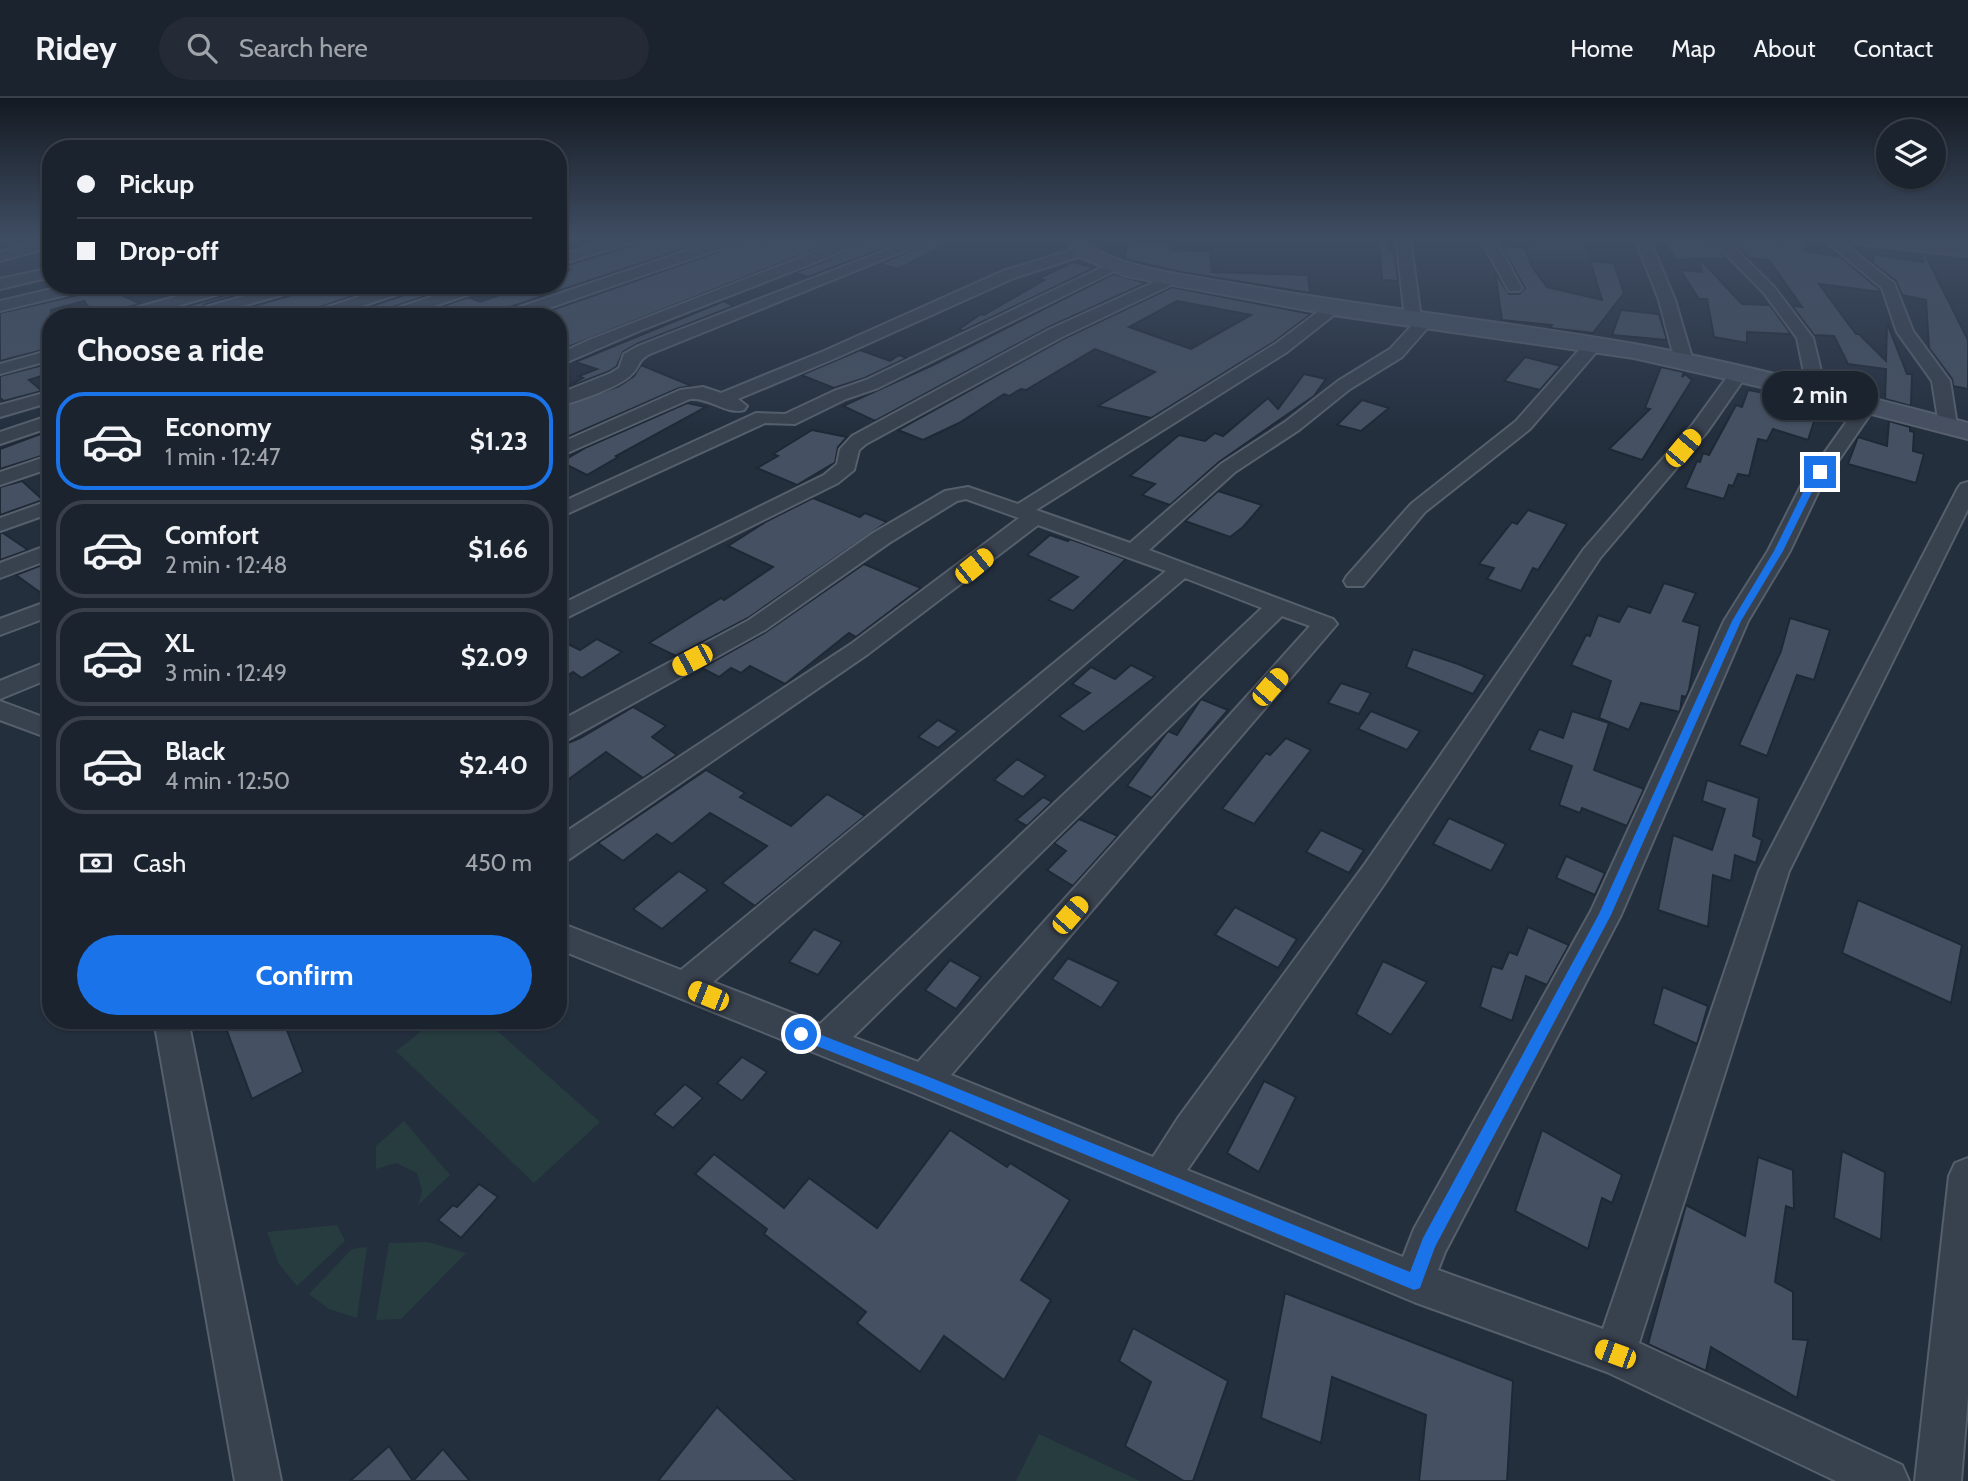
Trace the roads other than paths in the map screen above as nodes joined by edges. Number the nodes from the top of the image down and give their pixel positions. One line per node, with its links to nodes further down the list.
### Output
1 (172, 303): 15 (street)
2 (237, 303): 16 (street)
3 (357, 303): 17 (street)
4 (429, 303): 18 (street)
5 (697, 303): 23 (street)
6 (765, 303): 28 (street)
7 (947, 303): 30 (street)
8 (1038, 303): 33 (street)
9 (1121, 303): 52 (street)
10 (1302, 303): 19 (street)
11 (1416, 303): 20 (street)
12 (1668, 303): 24 (street)
13 (1778, 303): 27 (street)
14 (1895, 303): 35 (street)
15 (152, 308)
16 (218, 308)
17 (340, 308)
18 (413, 308)
19 (1333, 308): 20 (street); 43 (street)
20 (1419, 320): 21 (street); 45 (street)
21 (1592, 346): 24 (street); 49 (street)
22 (42, 357): 25 (street)
23 (567, 357)
24 (1684, 361): 26 (street)
25 (0, 369)
26 (1739, 373): 27 (street); 66 (street)
27 (1817, 392): 31 (street)
28 (567, 397)
29 (42, 399): 32 (street)
30 (722, 400): 33 (street); 37 (street)
31 (1868, 404): 35 (street); 67 (street)
32 (0, 411)
33 (763, 417): 41 (street)
34 (42, 424): 36 (street)
35 (1958, 428)
36 (0, 438)
37 (567, 447)
38 (42, 464): 39 (street)
39 (0, 479)
40 (1968, 488): 68 (street)
41 (567, 508)
42 (42, 509): 44 (street)
43 (1026, 515): 45 (street); 58 (street); 59 (street)
44 (0, 525)
45 (1133, 552): 47 (street)
46 (42, 555): 48 (street)
47 (1182, 569): 50 (street); 61 (street)
48 (0, 571)
49 (1355, 581)
50 (1278, 606): 63 (street); 64 (street)
51 (42, 611): 53 (street)
52 (567, 611)
53 (0, 628)
54 (42, 672): 55 (street)
55 (0, 691)
56 (0, 709): 57 (street)
57 (42, 726)
58 (567, 729)
59 (567, 846)
60 (567, 939): 61 (street)
61 (685, 986): 63 (street)
62 (173, 1029): 69 (street)
63 (824, 1043): 64 (street)
64 (924, 1081): 66 (street)
65 (1968, 1176): 71 (street)
66 (1160, 1179): 67 (street)
67 (1414, 1282): 68 (street)
68 (1615, 1354): 70 (street)
69 (258, 1481)
70 (1886, 1481)
71 (1938, 1481)

